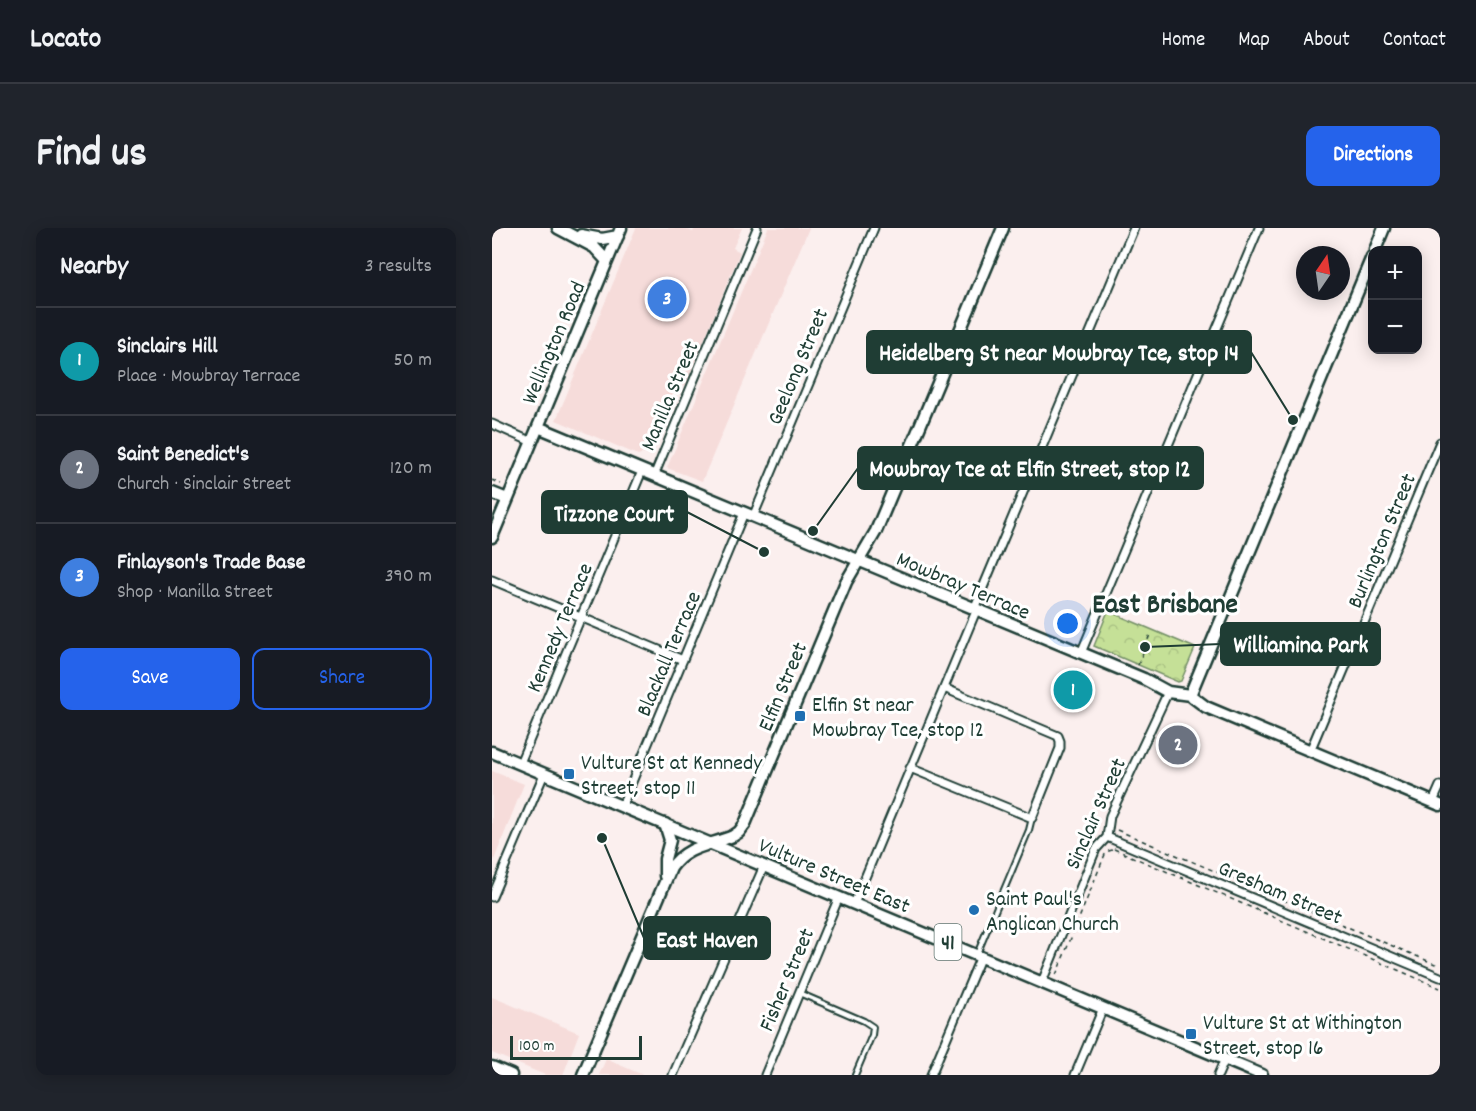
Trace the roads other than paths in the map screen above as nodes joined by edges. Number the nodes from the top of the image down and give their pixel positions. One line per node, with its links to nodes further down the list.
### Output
1 (558, 228): 8 (main road)
2 (757, 228): 18 (street, Manilla Street)
3 (874, 228): 21 (street, Geelong Street)
4 (1004, 228): 23 (main road, Elfin Street)
5 (1134, 228): 25 (street)
6 (1259, 228): 27 (street)
7 (1384, 228): 10 (main road)
8 (569, 232): 9 (main road); 11 (main road)
9 (619, 232): 11 (main road, Wellington Road)
10 (1377, 246)
11 (607, 261): 14 (main road, Wellington Road)
12 (1368, 267): 31 (main road)
13 (492, 424): 15 (street)
14 (538, 427): 15 (main road, Wellington Road); 17 (main road, Mowbray Terrace)
15 (532, 442): 20 (main road, Wellington Road)
16 (1440, 442): 32 (street, Burlington Street)
17 (642, 471): 18 (main road, Mowbray Terrace); 26 (street, Kennedy Terrace)
18 (654, 476): 21 (main road, Mowbray Terrace)
19 (492, 493): 20 (main road)
20 (507, 499): 22 (main road, Wellington Road)
21 (748, 515): 23 (main road, Mowbray Terrace); 28 (street, Blackall Terrace)
22 (492, 537)
23 (858, 561): 25 (main road, Mowbray Terrace); 43 (main road, Elfin Street)
24 (492, 580): 26 (street)
25 (975, 610): 27 (main road, Mowbray Terrace); 29 (street)
26 (581, 617): 28 (street); 34 (street, Kennedy Terrace)
27 (1081, 653): 30 (main road, Mowbray Terrace)
28 (683, 660): 39 (street, Blackall Terrace)
29 (944, 688): 35 (street); 40 (street)
30 (1168, 692): 31 (main road, Mowbray Terrace); 42 (street, Sinclair Street)
31 (1190, 695): 32 (main road, Mowbray Terrace)
32 (1310, 751): 38 (main road, Mowbray Terrace)
33 (492, 752): 34 (main road, Vulture Street East / 41)
34 (520, 763): 36 (main road, Vulture Street East / 41)
35 (910, 768): 40 (street); 48 (street)
36 (544, 774): 39 (main road, Vulture Street East / 41); 46 (street)
37 (1440, 786): 38 (street)
38 (1437, 804)
39 (622, 806): 41 (main road, Vulture Street East / 41)
40 (1032, 818): 49 (lane)
41 (665, 824): 43 (main road, Vulture Street East / 41); 45 (main road)
42 (1107, 837): 50 (street, Gresham Street); 51 (street, Sinclair Street)
43 (711, 843): 44 (main road, Vulture Street East / 41); 45 (main road, Elfin Street)
44 (764, 866): 47 (main road, Vulture Street East / 41); 58 (street)
45 (666, 879): 57 (main road)
46 (492, 897)
47 (839, 897): 48 (main road, Vulture Street East / 41); 52 (street, Fisher Street)
48 (854, 903): 49 (main road, Vulture Street East / 41)
49 (979, 955): 51 (main road, Vulture Street East / 41); 61 (street)
50 (1440, 977)
51 (1042, 981): 53 (main road, Vulture Street East / 41)
52 (799, 993): 59 (street, Fisher Street); 60 (lane)
53 (1103, 1008): 54 (main road, Vulture Street East / 41); 62 (street)
54 (1225, 1059): 63 (street); 64 (main road, Vulture Street East / 41)
55 (492, 1067): 56 (main road)
56 (511, 1075)
57 (583, 1075)
58 (673, 1075)
59 (765, 1075)
60 (855, 1075)
61 (931, 1075)
62 (1075, 1075)
63 (1218, 1075)
64 (1262, 1075)

